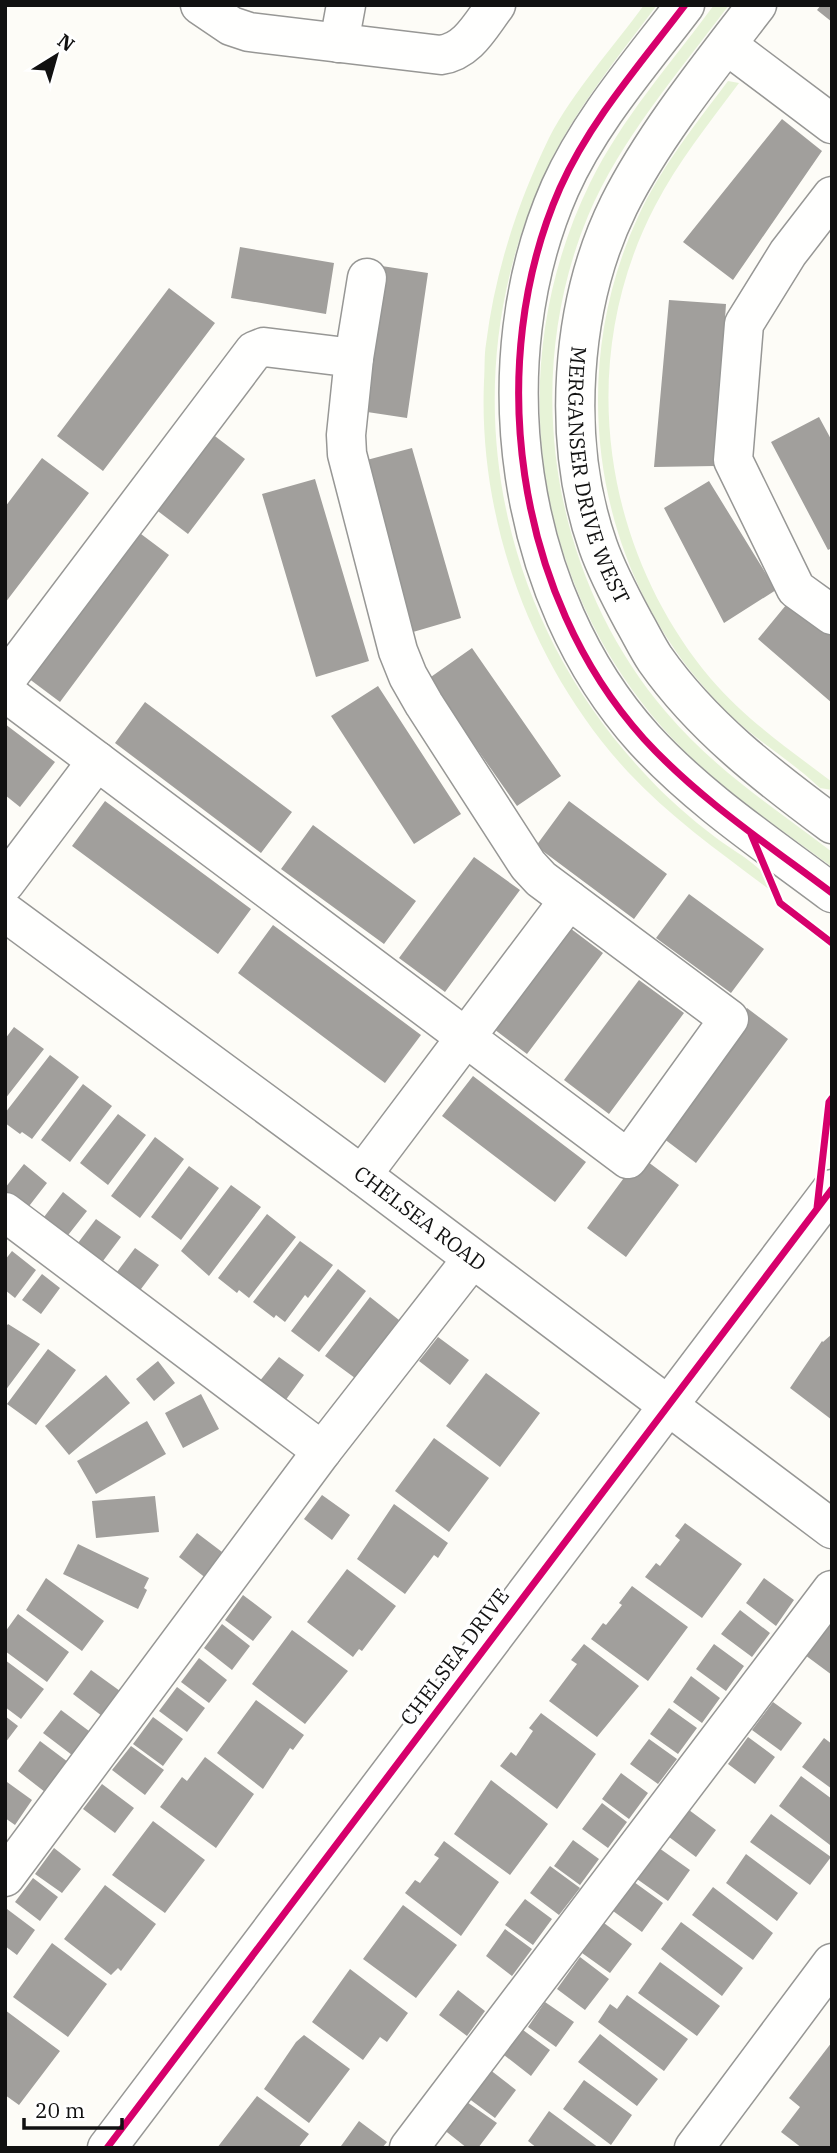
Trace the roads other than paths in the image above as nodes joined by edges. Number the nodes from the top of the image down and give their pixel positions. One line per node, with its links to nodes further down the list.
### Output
1 (200, 5): 6 (street)
2 (346, 5): 6 (street)
3 (496, 5): 6 (street)
4 (685, 5): 18 (street)
5 (757, 5): 7 (street, MERGANSER DRIVE WEST)
6 (339, 43)
7 (727, 44): 8 (street); 16 (street, MERGANSER DRIVE WEST)
8 (832, 124)
9 (832, 196): 12 (street)
10 (367, 278): 11 (street)
11 (355, 358): 13 (street); 19 (street)
12 (832, 615)
13 (5, 681)
14 (5, 692): 15 (street)
15 (97, 761): 17 (street); 21 (street)
16 (832, 824)
17 (5, 883)
18 (832, 893)
19 (569, 900): 21 (street); 21 (street)
20 (5, 912): 22 (street, CHELSEA ROAD)
21 (465, 1039): 22 (street)
22 (362, 1175): 25 (street, CHELSEA ROAD)
23 (832, 1189): 26 (street, CHELSEA DRIVE)
24 (5, 1212): 27 (street)
25 (472, 1259): 26 (street, CHELSEA ROAD); 27 (street)
26 (666, 1406): 28 (street, CHELSEA ROAD); 32 (street, CHELSEA DRIVE)
27 (322, 1451): 30 (street)
28 (832, 1529)
29 (832, 1590): 33 (street)
30 (5, 1877)
31 (832, 1963): 34 (street)
32 (107, 2148)
33 (409, 2148)
34 (694, 2148)

